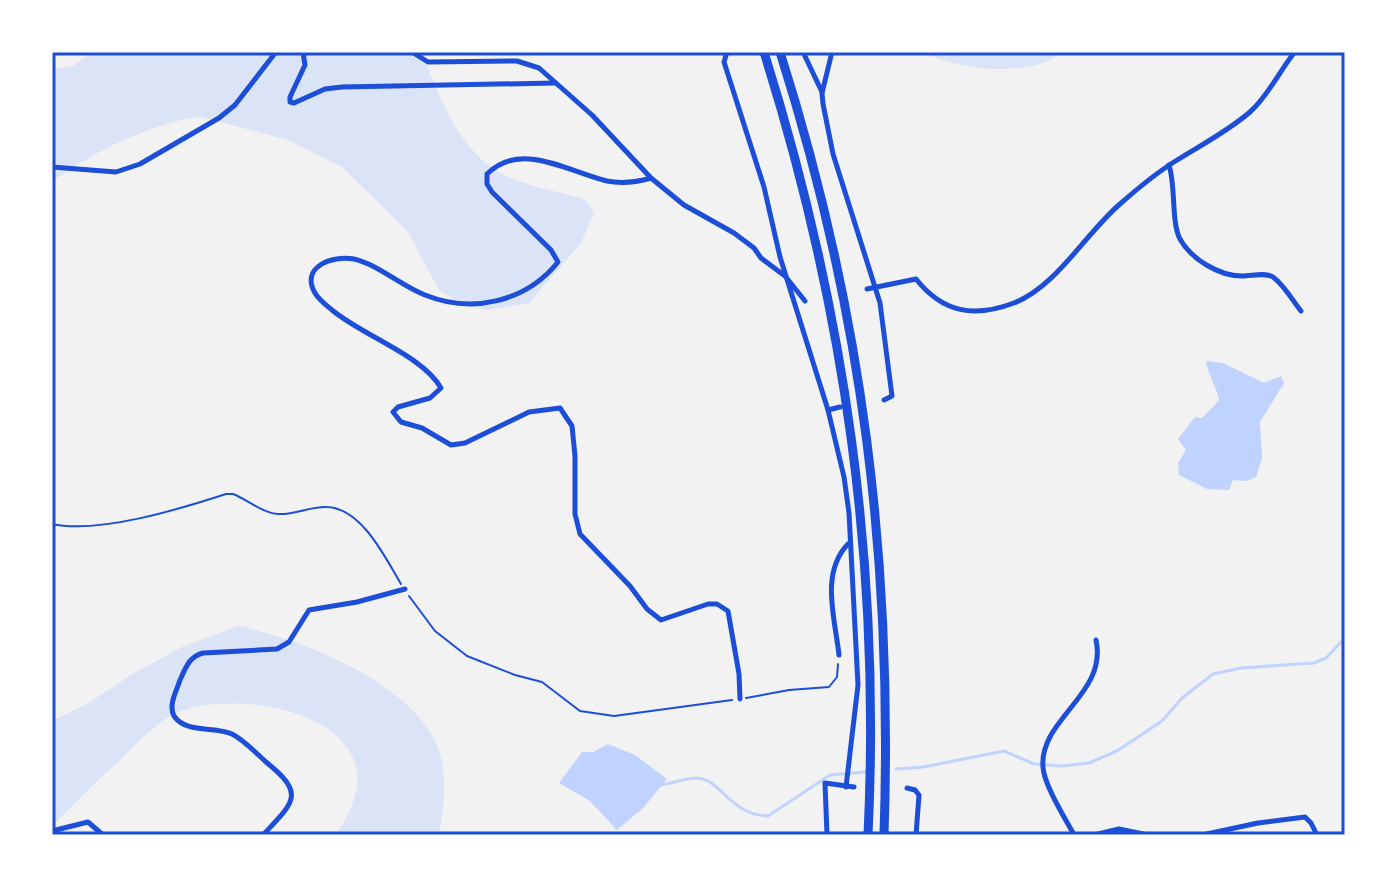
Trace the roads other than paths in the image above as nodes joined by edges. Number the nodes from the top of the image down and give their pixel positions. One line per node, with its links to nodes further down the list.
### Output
1 (276, 52): 13 (street)
2 (303, 52): 10 (street)
3 (412, 52): 10 (street)
4 (727, 52): 15 (street)
5 (764, 52): 35 (highway)
6 (780, 52): 36 (highway)
7 (803, 52): 11 (street)
8 (832, 52): 11 (street)
9 (1298, 52): 12 (street)
10 (557, 83): 14 (street)
11 (822, 93): 16 (street)
12 (1169, 165): 16 (street); 19 (street)
13 (52, 167)
14 (651, 178): 15 (street); 27 (street)
15 (785, 276): 18 (street); 22 (street)
16 (875, 287): 17 (street); 20 (street)
17 (867, 289)
18 (805, 301)
19 (1301, 311)
20 (884, 400)
21 (840, 407): 22 (street)
22 (828, 410): 23 (street)
23 (849, 543): 26 (street); 28 (street)
24 (405, 589): 33 (street)
25 (1096, 640): 38 (street)
26 (839, 655)
27 (740, 699)
28 (847, 783): 29 (street); 34 (street)
29 (854, 787)
30 (907, 788): 37 (street)
31 (52, 831): 32 (street)
32 (103, 835)
33 (263, 835)
34 (827, 835)
35 (868, 835)
36 (886, 835)
37 (916, 835)
38 (1074, 835)
39 (1094, 835): 40 (street)
40 (1148, 835)
41 (1202, 835): 42 (street)
42 (1317, 835)

